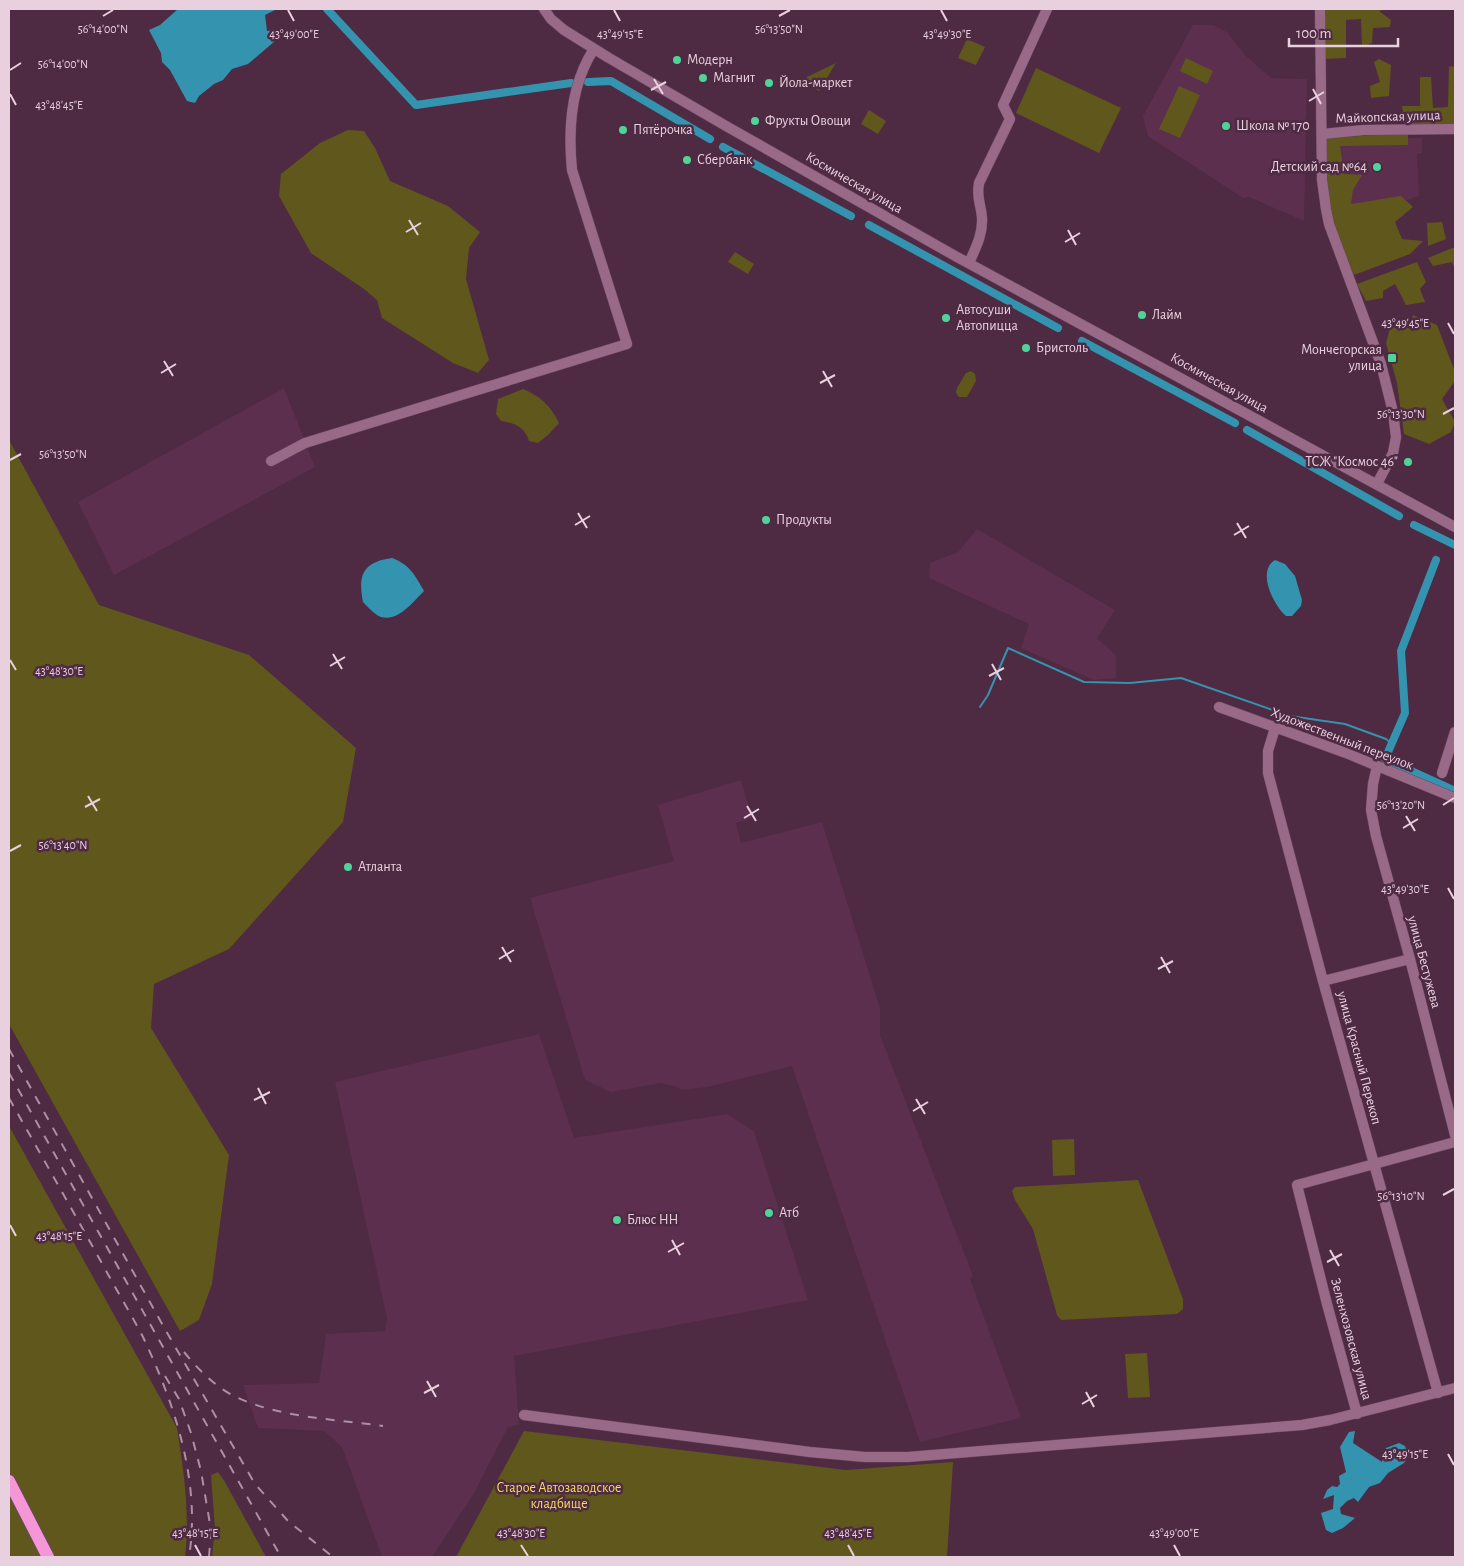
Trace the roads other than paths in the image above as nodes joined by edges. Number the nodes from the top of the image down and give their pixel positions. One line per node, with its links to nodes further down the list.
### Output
1 (544, 9): 4 (street)
2 (1046, 9): 7 (street)
3 (1320, 9): 6 (street)
4 (594, 49): 7 (street, Космическая улица); 8 (street)
5 (1455, 129): 6 (street, Майкопская улица)
6 (1322, 134): 9 (street)
7 (969, 263): 9 (street, Космическая улица)
8 (271, 461)
9 (1377, 484): 10 (street, Космическая улица)
10 (1455, 527)
11 (1219, 707): 12 (street, Художественный переулок)
12 (1275, 728): 14 (street, Художественный переулок); 18 (street, улица Красный Перекоп)
13 (1455, 732): 15 (street)
14 (1377, 766): 16 (street, Художественный переулок); 17 (street, улица Бестужева)
15 (1442, 772)
16 (1455, 798)
17 (1410, 959): 18 (street); 19 (street, улица Бестужева)
18 (1324, 981): 21 (street, улица Красный Перекоп)
19 (1455, 1135)
20 (1455, 1142): 21 (street)
21 (1374, 1164): 23 (street, улица Красный Перекоп); 24 (street, Зеленхозовская улица)
22 (1455, 1388): 23 (street)
23 (1438, 1393): 24 (street)
24 (1358, 1414): 25 (street)
25 (524, 1415)
26 (9, 1481): 27 (main road)
27 (48, 1557)

